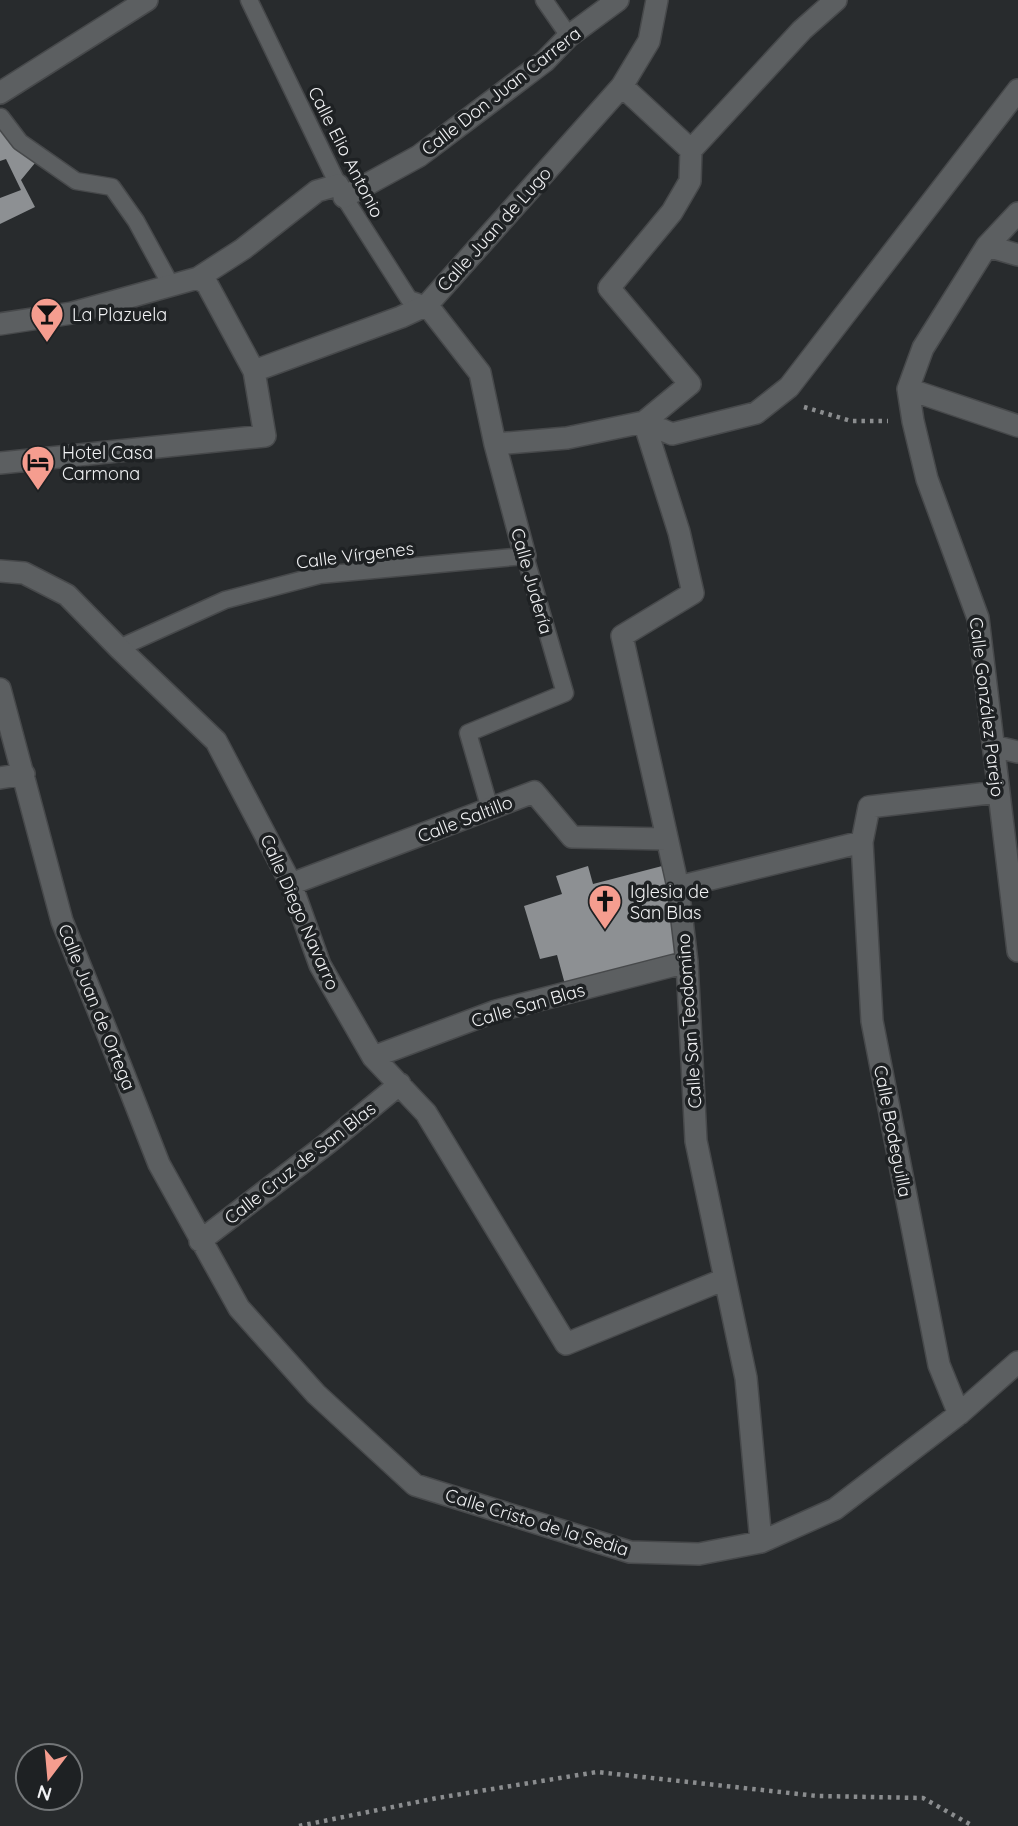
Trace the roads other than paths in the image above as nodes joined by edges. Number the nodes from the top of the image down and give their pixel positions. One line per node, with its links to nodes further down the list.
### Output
1 (147, 0): 10 (street)
2 (250, 0): 14 (street, Calle Elio Antonio)
3 (544, 0): 7 (street)
4 (618, 0): 7 (street, Calle Don Juan Carrera)
5 (657, 0): 8 (street, Calle Juan de Lugo)
6 (836, 0): 13 (street)
7 (569, 36): 14 (street, Calle Don Juan Carrera)
8 (622, 86): 13 (street); 21 (street, Calle Juan de Lugo)
9 (1018, 90): 18 (street)
10 (0, 93)
11 (1018, 114): 18 (street)
12 (1, 117): 20 (street)
13 (691, 150): 25 (street)
14 (341, 191): 19 (street, Calle Don Juan Carrera); 21 (street, Calle Elio Antonio)
15 (1018, 214): 16 (street)
16 (987, 246): 17 (street); 24 (street)
17 (1018, 255)
18 (890, 256): 25 (street)
19 (198, 278): 20 (street, Calle Don Juan Carrera); 23 (street)
20 (172, 286): 22 (street, Calle Don Juan Carrera)
21 (427, 305): 23 (street, Calle Juan de Lugo); 27 (street, Calle Judería)
22 (0, 324)
23 (254, 371): 28 (street)
24 (908, 389): 26 (street); 33 (street, Calle González Parejo)
25 (644, 422): 27 (street); 39 (street, Calle San Teodomino)
26 (1018, 426)
27 (495, 444): 29 (street, Calle Judería)
28 (0, 464)
29 (525, 556): 31 (street, Calle Vírgenes); 38 (street, Calle Judería)
30 (0, 571): 31 (street, Calle Diego Navarro)
31 (119, 648): 41 (street, Calle Diego Navarro)
32 (0, 689): 35 (street, Calle Juan de Ortega)
33 (993, 746): 34 (street); 37 (street, Calle González Parejo)
34 (1018, 752)
35 (24, 774): 36 (street); 47 (street, Calle Juan de Ortega)
36 (0, 778)
37 (998, 792): 40 (street, Calle Bodeguilla); 43 (street, Calle González Parejo)
38 (490, 809): 39 (street, Calle Saltillo); 41 (street, Calle Saltillo)
39 (666, 839): 42 (street, Calle San Teodomino)
40 (862, 842): 42 (street); 51 (street, Calle Bodeguilla)
41 (291, 884): 45 (street, Calle Diego Navarro)
42 (678, 887): 44 (street, Calle San Teodomino)
43 (1018, 951)
44 (688, 962): 45 (street, Calle San Blas); 48 (street, Calle San Teodomino)
45 (373, 1057): 46 (street, Calle Diego Navarro)
46 (400, 1084): 47 (street, Calle Cruz de San Blas); 48 (street, Calle Diego Navarro)
47 (201, 1241): 49 (street, Calle Juan de Ortega)
48 (725, 1279): 52 (street, Calle San Teodomino)
49 (239, 1308): 52 (street, Calle Cristo de la Sedia)
50 (1018, 1362): 51 (street, Calle Cristo de la Sedia)
51 (959, 1414): 52 (street, Calle Cristo de la Sedia)
52 (761, 1542)

